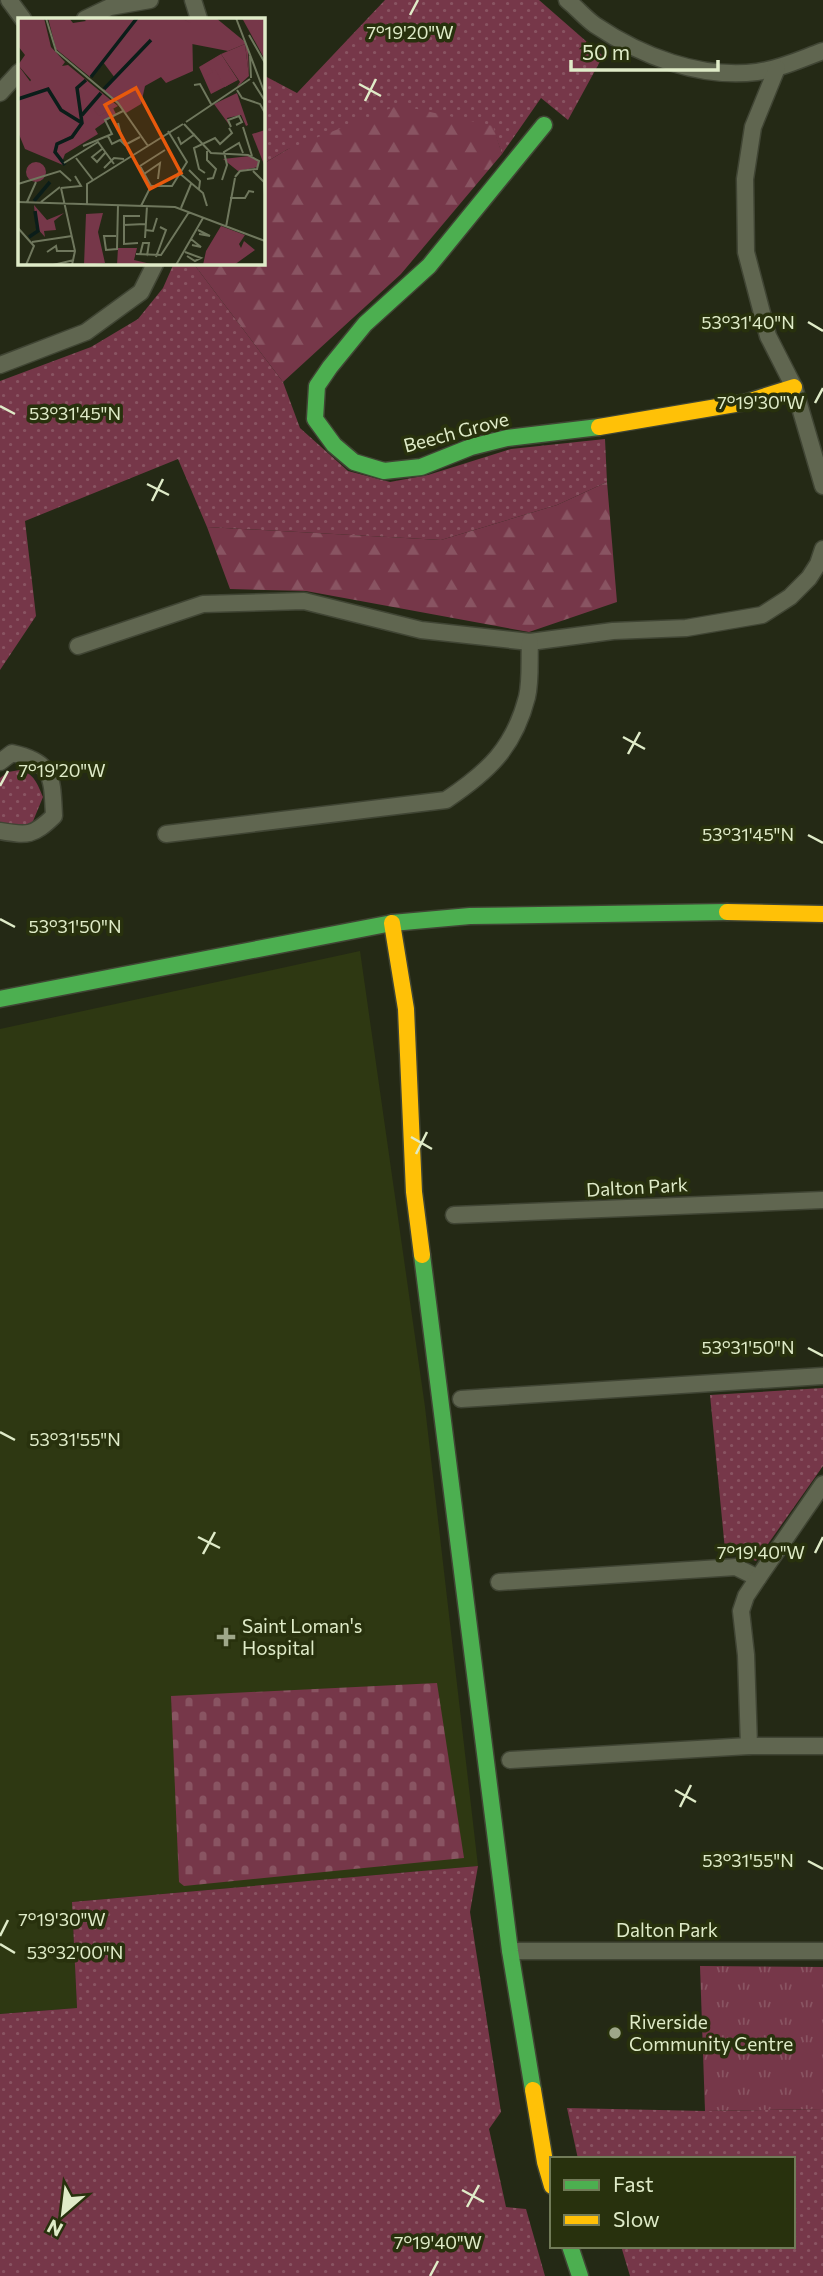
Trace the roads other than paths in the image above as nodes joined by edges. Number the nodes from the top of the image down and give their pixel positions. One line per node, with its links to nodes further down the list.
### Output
1 (9, 0): 6 (street)
2 (150, 0): 7 (street)
3 (193, 0): 8 (street)
4 (567, 0): 5 (street)
5 (583, 5): 10 (street)
6 (22, 18)
7 (87, 18)
8 (199, 18)
9 (823, 51): 10 (street)
10 (777, 68): 16 (street)
11 (18, 73): 12 (street)
12 (0, 93)
13 (544, 125): 16 (street, Beech Grove)
14 (155, 264): 15 (street)
15 (0, 365)
16 (794, 387): 17 (street)
17 (823, 485)
18 (823, 549): 19 (street)
19 (530, 642): 20 (street); 23 (street)
20 (78, 646)
21 (0, 762): 22 (street)
22 (0, 831)
23 (166, 834)
24 (823, 914): 25 (street)
25 (391, 922): 26 (street); 37 (street)
26 (0, 999)
27 (823, 1200): 28 (street, Dalton Park)
28 (454, 1215)
29 (823, 1376): 30 (street)
30 (461, 1399)
31 (823, 1484): 32 (street)
32 (758, 1578): 33 (street); 34 (street)
33 (499, 1582)
34 (749, 1746): 35 (street); 36 (street)
35 (823, 1746)
36 (510, 1760)
37 (510, 1951): 38 (street, Dalton Park); 39 (street)
38 (823, 1951)
39 (550, 2179)
40 (571, 2248): 41 (street)
41 (580, 2276)

